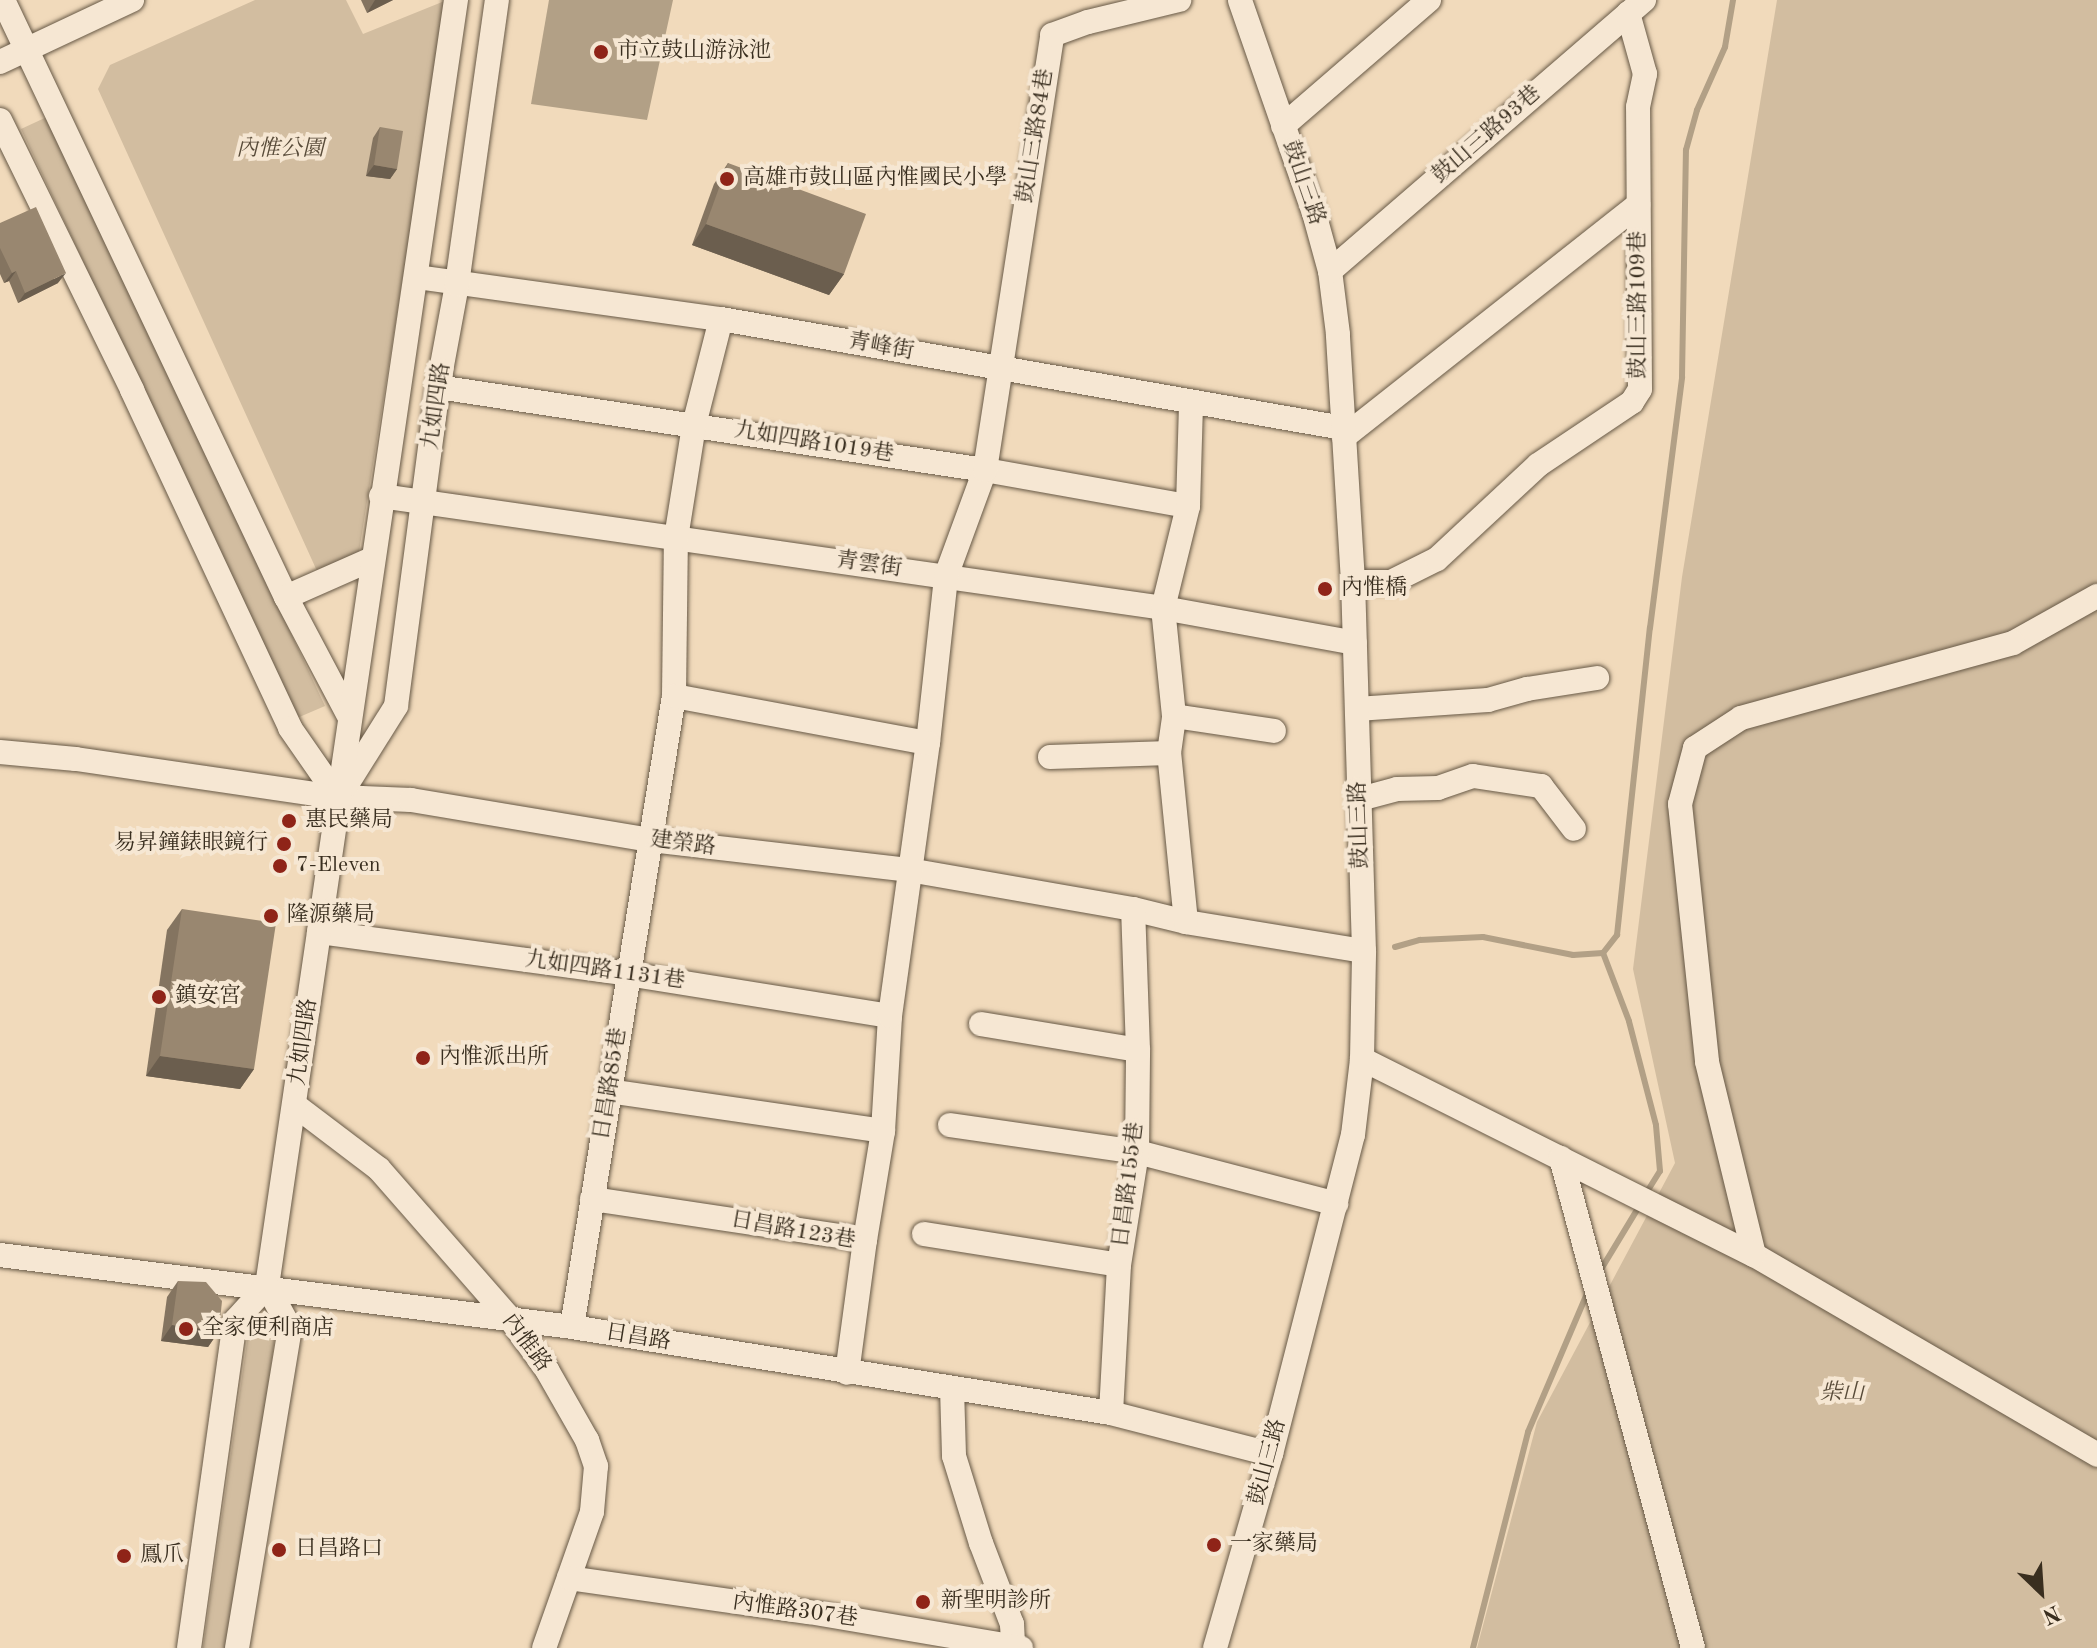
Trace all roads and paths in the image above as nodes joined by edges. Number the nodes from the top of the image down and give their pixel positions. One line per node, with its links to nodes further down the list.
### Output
1 (3, 0): 10 (street)
2 (132, 0): 10 (street)
3 (456, 0): 16 (street, 九如四路)
4 (497, 0): 17 (street, 九如四路)
5 (1179, 0): 9 (street, 鼓山三路84巷)
6 (1240, 0): 13 (street, 鼓山三路)
7 (1429, 0): 13 (street)
8 (1636, 6): 14 (street, 鼓山三路109巷); 15 (street, 鼓山三路93巷)
9 (1084, 11): 19 (street, 鼓山三路84巷)
10 (26, 50): 11 (street); 33 (street)
11 (0, 62)
12 (0, 120): 46 (street)
13 (1283, 126): 15 (street, 鼓山三路)
14 (1638, 205): 23 (street); 31 (street, 鼓山三路109巷)
15 (1330, 271): 23 (street, 鼓山三路)
16 (417, 277): 17 (street, 青峰街); 25 (street, 九如四路)
17 (457, 284): 18 (street, 青峰街); 20 (street, 九如四路)
18 (721, 319): 19 (street, 青峰街); 22 (street, 日昌路85巷)
19 (1000, 368): 21 (street, 青峰街); 24 (street)
20 (438, 387): 22 (street, 九如四路1019巷); 26 (street, 九如四路)
21 (1191, 403): 23 (street, 青峰街); 27 (street)
22 (694, 425): 24 (street, 九如四路1019巷); 28 (street, 日昌路85巷)
23 (1344, 433): 31 (street, 鼓山三路)
24 (985, 470): 27 (street, 九如四路1019巷); 30 (street)
25 (381, 496): 26 (street, 青雲街); 29 (street, 九如四路)
26 (423, 503): 28 (street, 青雲街); 46 (street, 九如四路)
27 (1188, 506): 34 (street)
28 (676, 538): 30 (street, 青雲街); 37 (street, 日昌路85巷)
29 (372, 559): 33 (street); 39 (street, 九如四路)
30 (946, 576): 34 (street, 青雲街); 42 (street)
31 (1353, 582): 35 (street, 鼓山三路)
32 (2097, 596): 71 (street)
33 (286, 597): 39 (street)
34 (1163, 608): 35 (street, 青雲街); 40 (street)
35 (1355, 643): 38 (street, 鼓山三路)
36 (1597, 678): 38 (street)
37 (674, 696): 42 (street); 49 (street, 日昌路85巷)
38 (1357, 709): 47 (street, 鼓山三路)
39 (349, 716): 46 (street, 九如四路)
40 (1174, 716): 41 (street); 44 (street)
41 (1274, 731)
42 (928, 743): 50 (street)
43 (0, 752): 46 (street, 建榮路)
44 (1169, 753): 45 (street); 52 (street)
45 (1050, 757)
46 (338, 797): 49 (street, 建榮路); 53 (street, 九如四路)
47 (1360, 799): 48 (street); 54 (street, 鼓山三路)
48 (1574, 829)
49 (650, 840): 50 (street, 建榮路); 55 (street, 日昌路85巷)
50 (909, 870): 51 (street, 建榮路); 56 (street)
51 (1133, 909): 52 (street, 建榮路); 58 (street, 日昌路155巷)
52 (1186, 922): 54 (street, 建榮路)
53 (319, 932): 55 (street, 九如四路1131巷); 61 (street, 九如四路)
54 (1364, 951): 59 (street, 鼓山三路)
55 (628, 974): 56 (street, 九如四路1131巷); 60 (street, 日昌路85巷)
56 (890, 1016): 63 (street)
57 (981, 1024): 58 (street)
58 (1138, 1050): 64 (street, 日昌路155巷)
59 (1362, 1059): 65 (street); 67 (street, 鼓山三路)
60 (609, 1091): 63 (street); 66 (street, 日昌路85巷)
61 (296, 1106): 73 (street, 九如四路); 74 (street, 內惟路)
62 (950, 1125): 64 (street)
63 (883, 1131): 69 (street)
64 (1137, 1152): 67 (street); 72 (street, 日昌路155巷)
65 (1561, 1158): 71 (street); 87 (street)
66 (592, 1199): 69 (street, 日昌路123巷); 75 (street, 日昌路85巷)
67 (1336, 1204): 79 (street, 鼓山三路)
68 (924, 1234): 72 (street)
69 (865, 1240): 76 (street, 日昌路123巷)
70 (0, 1255): 73 (street, 日昌路)
71 (1754, 1255): 80 (street)
72 (1119, 1265): 78 (street, 日昌路155巷)
73 (267, 1286): 74 (street, 日昌路); 83 (street); 84 (street)
74 (511, 1320): 75 (street, 日昌路); 81 (street, 內惟路)
75 (572, 1327): 76 (street, 日昌路)
76 (847, 1373): 77 (street, 日昌路)
77 (952, 1388): 78 (street, 日昌路); 82 (street)
78 (1111, 1413): 79 (street, 日昌路)
79 (1271, 1454): 86 (street, 鼓山三路)
80 (2097, 1455)
81 (569, 1578): 82 (street, 內惟路307巷); 85 (street, 內惟路)
82 (1017, 1647)
83 (189, 1648)
84 (237, 1648)
85 (544, 1648)
86 (1215, 1648)
87 (1693, 1648)

